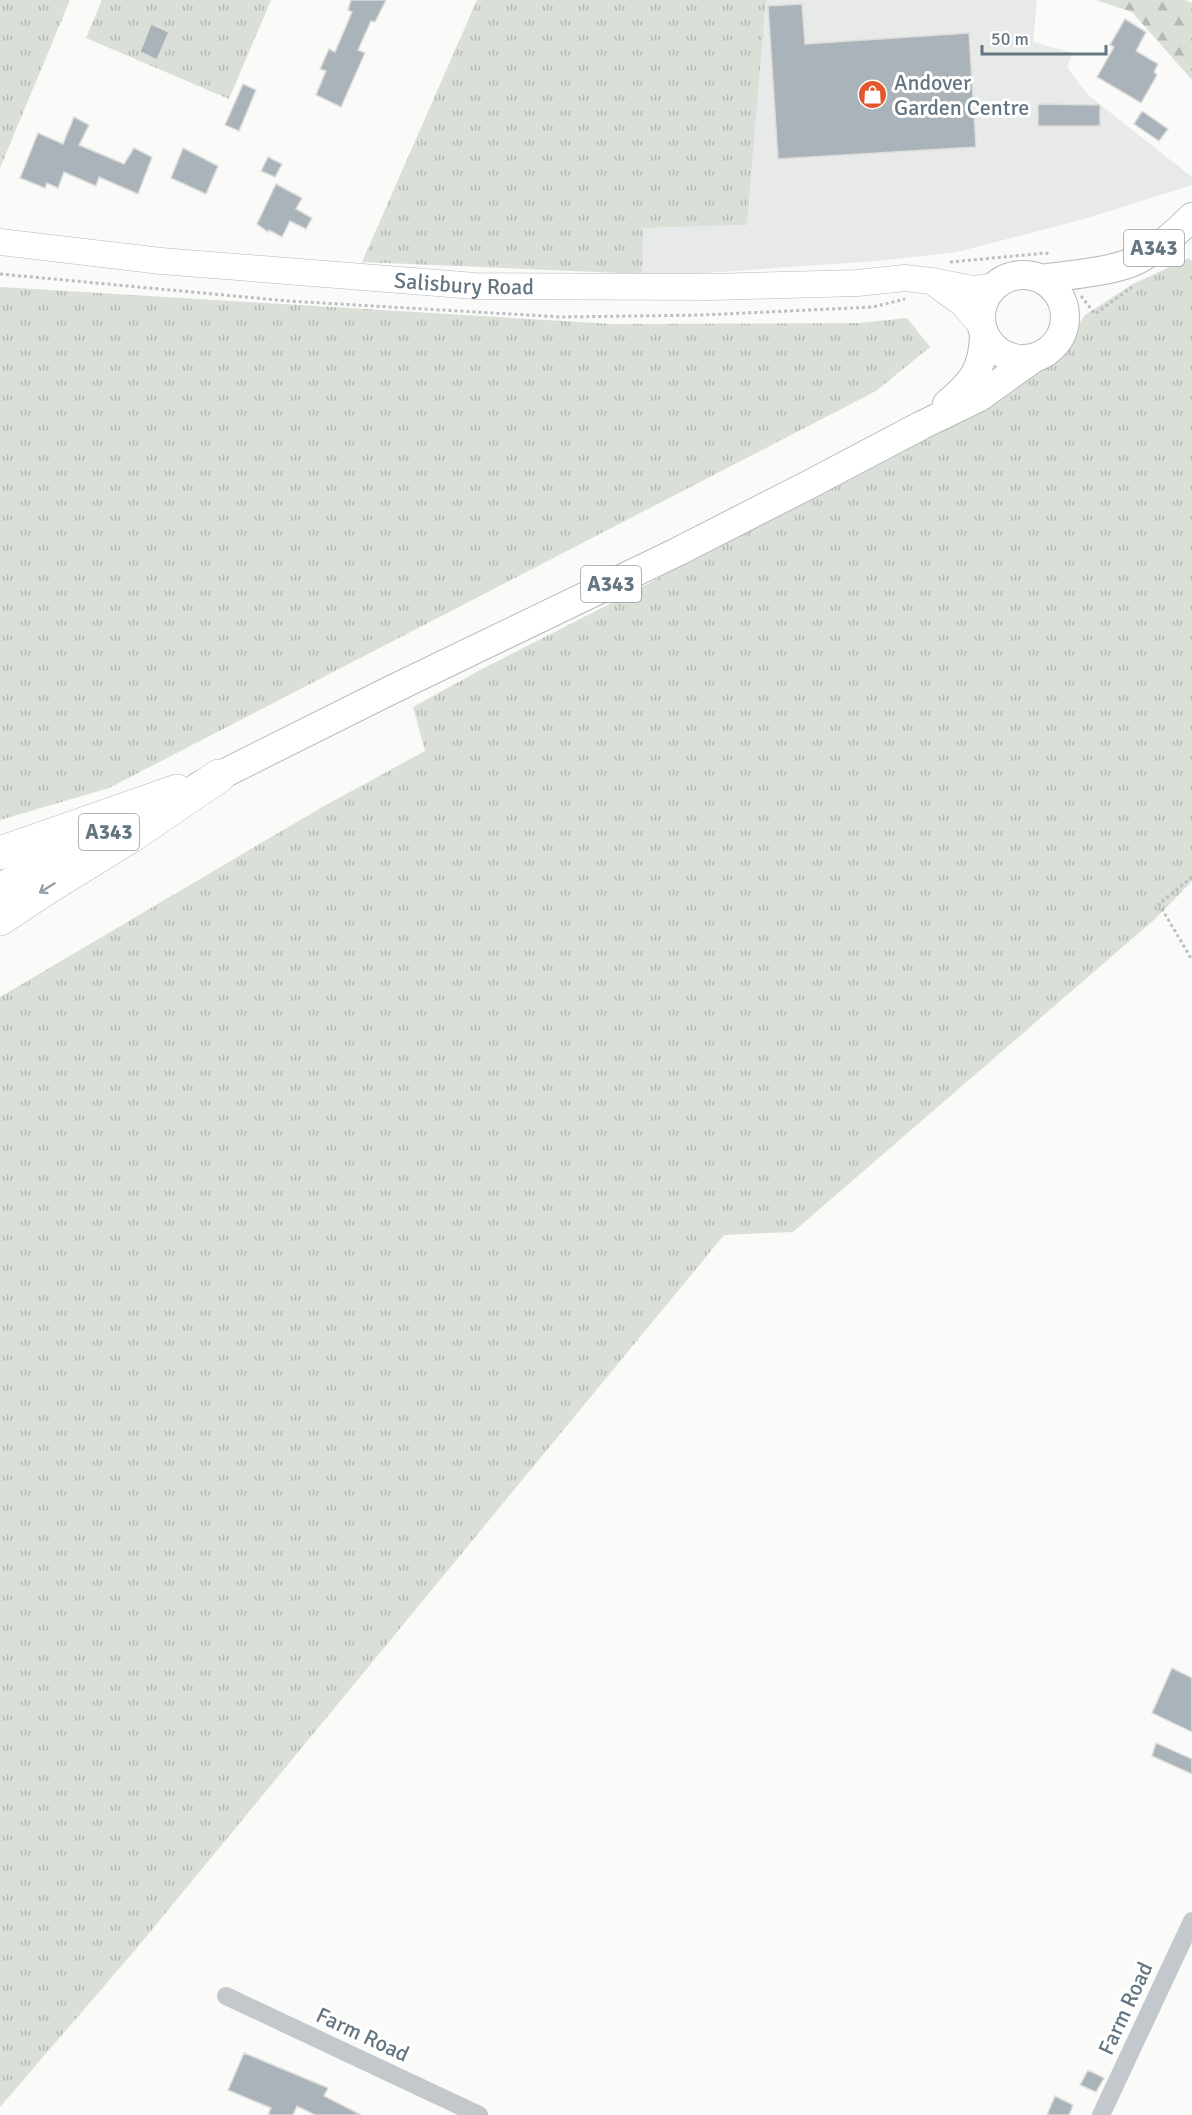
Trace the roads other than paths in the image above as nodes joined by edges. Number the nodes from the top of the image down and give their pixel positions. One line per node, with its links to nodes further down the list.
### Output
1 (1192, 217): 3 (main road, A343)
2 (0, 242): 5 (street, Salisbury Road)
3 (1109, 268): 4 (main road, A343); 7 (main road, A343)
4 (1041, 279): 6 (main road); 7 (main road)
5 (932, 281): 6 (street, Salisbury Road); 8 (street)
6 (994, 286): 8 (main road)
7 (1065, 320): 9 (main road)
8 (983, 330): 9 (main road); 10 (main road, A343)
9 (1034, 358): 10 (main road, A343)
10 (922, 425): 11 (main road, A343)
11 (219, 776): 12 (highway); 13 (main road, A343); 14 (highway, one-way to 14)
12 (0, 853)
13 (0, 887)
14 (0, 919)
15 (1192, 1922): 18 (street, Farm Road)
16 (226, 1996): 17 (street, Farm Road)
17 (479, 2115)
18 (1101, 2115)

